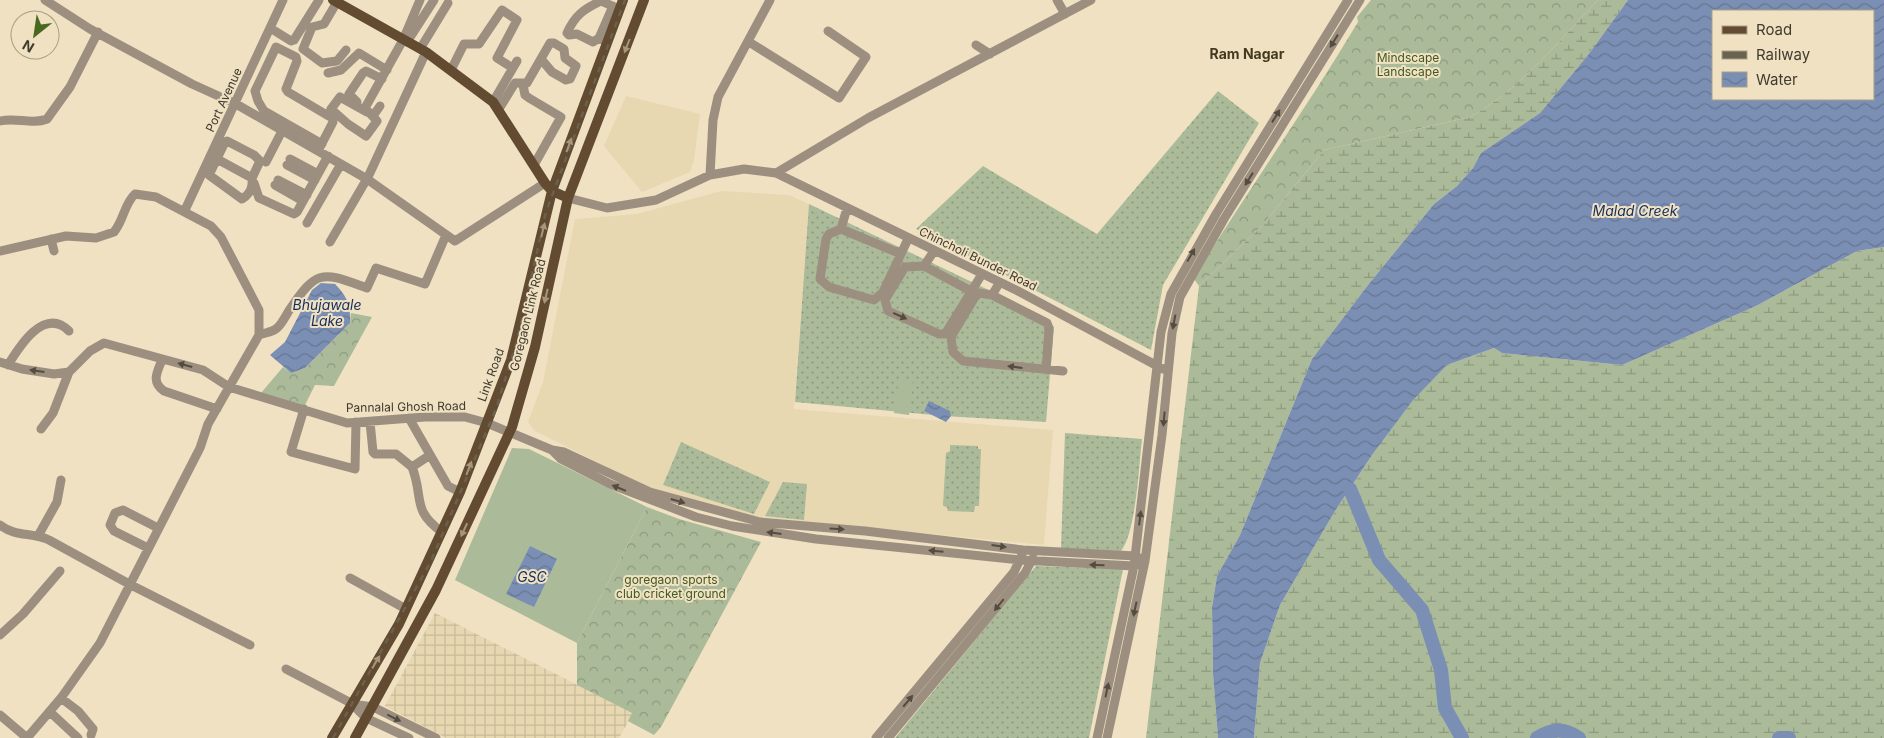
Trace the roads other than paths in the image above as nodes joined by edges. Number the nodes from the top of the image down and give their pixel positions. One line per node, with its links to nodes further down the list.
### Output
1 (45, 0): 18 (street)
2 (283, 0): 23 (street, Port Avenue)
3 (319, 0): 16 (street)
4 (420, 0): 20 (street)
5 (434, 0): 20 (street)
6 (644, 0): 61 (main road, one-way to 61)
7 (770, 0): 21 (street)
8 (1057, 0): 15 (street)
9 (1091, 0): 15 (street)
10 (1348, 0): 83 (street, one-way to 10)
11 (1360, 0): 83 (street, one-way to 83)
12 (335, 1): 20 (main road, Chincholi Bunder Road); 24 (street)
13 (448, 3): 25 (street)
14 (618, 5): 19 (main road, Link Road); 19 (street)
15 (1065, 14): 27 (street)
16 (275, 31)
17 (828, 31): 21 (street)
18 (98, 32): 38 (street); 42 (street)
19 (603, 40): 59 (main road, Link Road, one-way to 19)
20 (405, 41): 25 (main road, Chincholi Bunder Road); 31 (street)
21 (749, 42): 53 (street)
22 (976, 45): 27 (street)
23 (262, 47): 26 (street); 35 (street, Port Avenue)
24 (346, 50)
25 (423, 50): 32 (main road, Chincholi Bunder Road); 56 (street)
26 (273, 52): 37 (street); 44 (street)
27 (990, 54): 52 (street)
28 (541, 59): 36 (street)
29 (517, 61): 40 (street)
30 (508, 65): 32 (street)
31 (387, 70): 33 (street); 34 (street)
32 (451, 70): 40 (main road, Chincholi Bunder Road)
33 (328, 73)
34 (382, 79): 41 (street); 41 (street)
35 (245, 85): 37 (street); 38 (street, Port Avenue)
36 (523, 85): 40 (street); 50 (street)
37 (255, 91): 44 (street)
38 (236, 104): 43 (street); 46 (street, Port Avenue)
39 (380, 106): 41 (street)
40 (496, 106): 50 (main road, Chincholi Bunder Road)
41 (368, 112): 41 (street)
42 (0, 121)
43 (282, 131): 44 (street); 47 (street)
44 (320, 148): 45 (street)
45 (328, 156): 49 (street); 54 (street)
46 (214, 157): 55 (street); 55 (street); 55 (street); 63 (street, Port Avenue)
47 (266, 162)
48 (288, 162): 54 (street)
49 (342, 164): 56 (street); 64 (street)
50 (534, 165): 58 (main road, Chincholi Bunder Road)
51 (260, 171): 60 (street)
52 (776, 174): 53 (street, Chincholi Bunder Road); 62 (street, Chincholi Bunder Road)
53 (710, 175): 61 (street, Chincholi Bunder Road)
54 (317, 177): 60 (street)
55 (252, 178)
56 (367, 179): 66 (street); 69 (street)
57 (277, 182): 60 (street)
58 (544, 182): 59 (main road, Chincholi Bunder Road); 66 (street)
59 (552, 191): 61 (main road, Chincholi Bunder Road); 93 (main road, Link Road, one-way to 59)
60 (305, 198)
61 (568, 198): 95 (main road, Goregaon Link Road, one-way to 95)
62 (848, 208): 65 (street); 68 (street, Chincholi Bunder Road)
63 (185, 210): 67 (street); 80 (street)
64 (307, 223)
65 (841, 229): 73 (street); 73 (street)
66 (446, 235): 80 (street)
67 (51, 239): 70 (street); 71 (street)
68 (908, 239): 72 (street, Chincholi Bunder Road); 73 (street)
69 (330, 242)
70 (0, 251)
71 (54, 251)
72 (934, 251): 74 (street); 75 (street, Chincholi Bunder Road)
73 (902, 254)
74 (924, 266): 77 (street); 77 (street, one-way to 77)
75 (982, 274): 76 (street, Chincholi Bunder Road); 77 (street)
76 (1000, 282): 78 (street); 83 (street, Chincholi Bunder Road)
77 (971, 291)
78 (992, 296): 84 (street); 84 (street, one-way to 78)
79 (69, 331): 82 (street)
80 (259, 335): 87 (street)
81 (162, 360): 86 (street, Pannalal Ghosh Road); 87 (street, Pannalal Ghosh Road, one-way to 81); 88 (street)
82 (4, 363): 86 (street, one-way to 82)
83 (1163, 369): 110 (street, one-way to 83); 113 (street, one-way to 113)
84 (1046, 370): 85 (street)
85 (1063, 371)
86 (69, 372): 94 (street)
87 (229, 386): 88 (street); 89 (street, Pannalal Ghosh Road)
88 (217, 408): 103 (street)
89 (304, 409): 91 (street, Pannalal Ghosh Road); 91 (street)
90 (409, 418): 92 (street, Pannalal Ghosh Road); 93 (street, Pannalal Ghosh Road); 97 (street)
91 (356, 422): 92 (street, Pannalal Ghosh Road)
92 (370, 422): 98 (street)
93 (487, 423): 95 (street, Pannalal Ghosh Road); 100 (main road, Link Road, one-way to 93)
94 (41, 429)
95 (508, 435): 96 (street, Pannalal Ghosh Road); 124 (main road, one-way to 124)
96 (552, 450): 102 (street, one-way to 102); 106 (street, one-way to 96)
97 (430, 456): 98 (street); 100 (street)
98 (412, 467): 104 (street)
99 (61, 480): 105 (street)
100 (460, 492): 104 (main road, Link Road)
101 (0, 525): 105 (street)
102 (810, 526): 106 (street); 108 (street, one-way to 108)
103 (158, 528): 107 (street); 107 (street)
104 (442, 532): 118 (main road, Link Road)
105 (38, 536): 117 (street)
106 (810, 538): 111 (street, one-way to 106)
107 (148, 548): 117 (street)
108 (1023, 550): 109 (street); 111 (street)
109 (1037, 551): 110 (street); 112 (street)
110 (1136, 556): 113 (street); 114 (street)
111 (1020, 560): 112 (street); 135 (street, one-way to 111)
112 (1032, 561): 114 (street, one-way to 112); 136 (street, one-way to 136)
113 (1145, 561): 114 (street); 138 (street, one-way to 138)
114 (1134, 566): 137 (street, one-way to 114)
115 (60, 570): 119 (street)
116 (350, 578): 118 (street)
117 (131, 585): 120 (street); 122 (street)
118 (406, 609): 123 (main road, Link Road, one-way to 118)
119 (0, 635)
120 (250, 645)
121 (286, 669): 123 (street)
122 (62, 698): 125 (street); 128 (street)
123 (351, 704): 124 (street); 127 (street); 131 (main road, Link Road)
124 (374, 707): 127 (main road); 134 (street, one-way to 134)
125 (50, 712): 129 (street); 130 (street)
126 (0, 715): 129 (street)
127 (366, 718): 132 (main road); 133 (street)
128 (94, 733)
129 (27, 738)
130 (78, 738)
131 (332, 738)
132 (355, 738)
133 (409, 738)
134 (436, 738)
135 (876, 738)
136 (888, 738)
137 (1097, 738)
138 (1107, 738)

